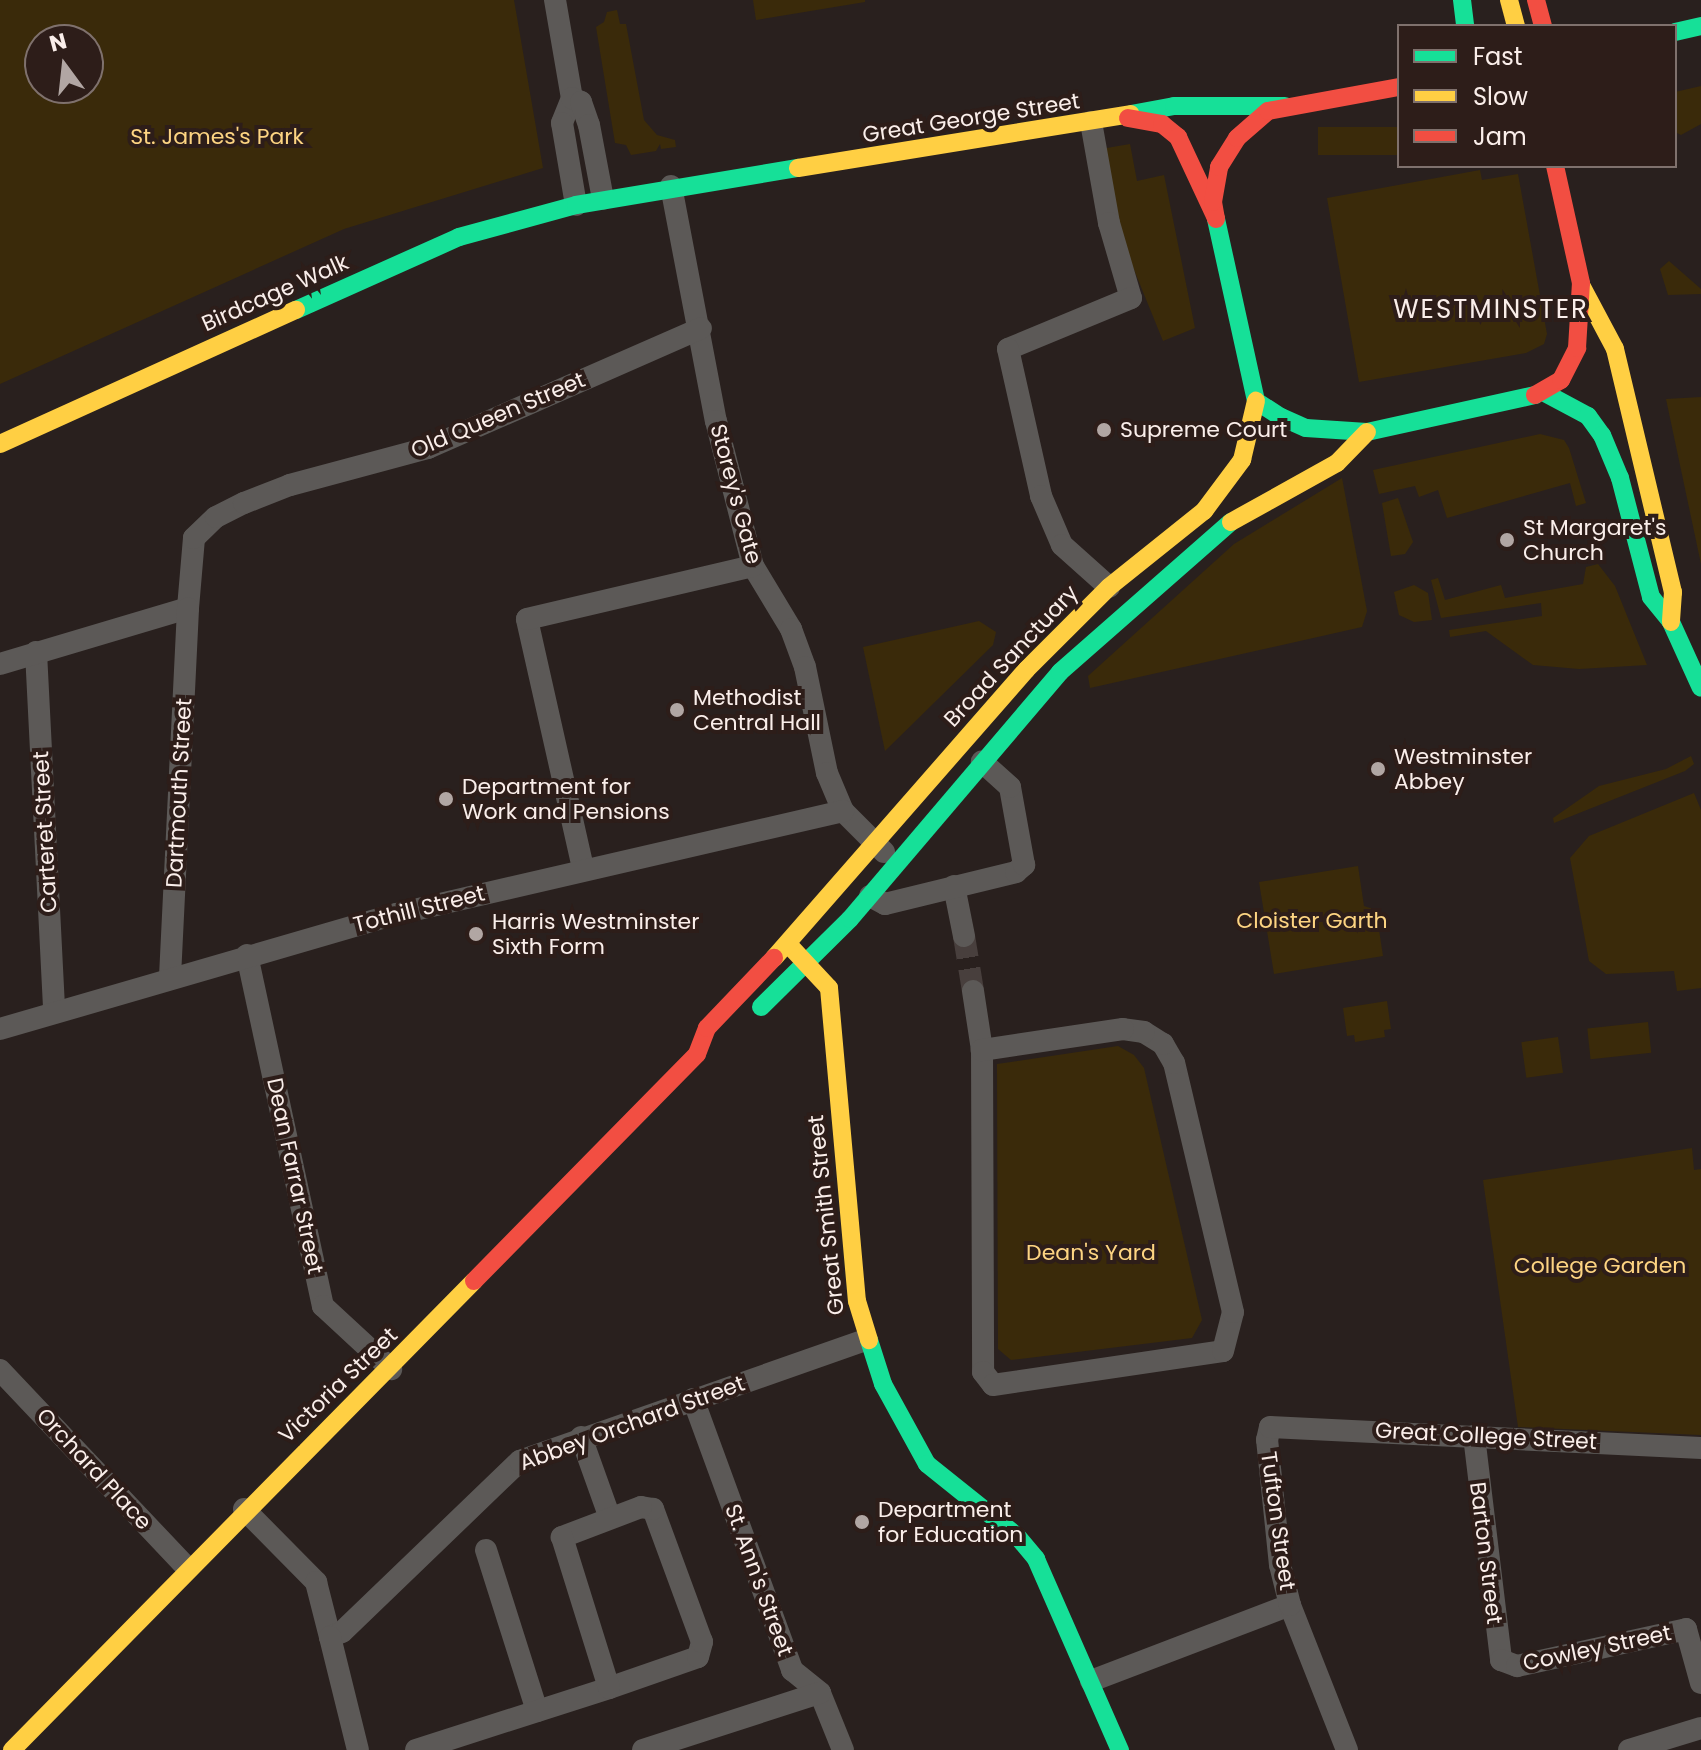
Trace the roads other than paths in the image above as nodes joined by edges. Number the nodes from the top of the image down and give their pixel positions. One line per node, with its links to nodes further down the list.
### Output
1 (555, 0): 13 (street)
2 (1462, 0): 5 (main road)
3 (1509, 0): 6 (main road)
4 (1536, 0): 7 (main road)
5 (1465, 24)
6 (1515, 24)
7 (1542, 24)
8 (1701, 26): 9 (main road)
9 (1677, 32)
10 (1397, 75): 12 (main road, Great George Street)
11 (1397, 87): 12 (main road, Great George Street)
12 (1374, 91): 14 (main road); 15 (main road, Great George Street)
13 (572, 98): 20 (street); 21 (street)
14 (1397, 104)
15 (1285, 106): 16 (main road, Great George Street); 22 (main road)
16 (1121, 118): 17 (main road, Great George Street); 22 (main road)
17 (1091, 122): 19 (main road, Great George Street); 31 (street)
18 (1555, 168): 23 (main road)
19 (671, 186): 20 (main road, Great George Street); 24 (street, Storey's Gate)
20 (603, 199): 21 (main road, Great George Street)
21 (576, 205): 28 (main road, Birdcage Walk)
22 (1216, 218): 26 (main road)
23 (1581, 283): 25 (main road); 33 (main road)
24 (701, 328): 29 (street, Old Queen Street); 30 (street, Storey's Gate)
25 (1545, 393): 27 (main road); 33 (main road)
26 (1256, 401): 27 (main road); 31 (main road, Broad Sanctuary)
27 (1367, 432): 37 (main road)
28 (0, 444)
29 (203, 527): 32 (street, Dartmouth Street)
30 (753, 566): 38 (street, Storey's Gate); 41 (street)
31 (1109, 587): 39 (main road, Broad Sanctuary)
32 (188, 608): 34 (street); 48 (street, Dartmouth Street)
33 (1671, 622): 36 (main road)
34 (36, 652): 35 (street); 50 (street, Carteret Street)
35 (0, 664)
36 (1701, 688)
37 (982, 762): 40 (main road); 42 (street)
38 (843, 811): 39 (street, Storey's Gate); 41 (street, Tothill Street)
39 (876, 845): 40 (street, Storey's Gate); 45 (main road, Broad Sanctuary)
40 (895, 863): 43 (main road)
41 (583, 868): 46 (street, Tothill Street)
42 (954, 886): 43 (street); 44 (street)
43 (870, 896): 47 (main road)
44 (964, 936)
45 (788, 944): 47 (main road, Great Smith Street); 55 (main road, Victoria Street)
46 (247, 955): 48 (street, Tothill Street); 57 (street, Dean Farrar Street)
47 (807, 962): 51 (main road); 56 (main road, Great Smith Street)
48 (170, 977): 50 (street, Tothill Street)
49 (973, 991): 54 (street)
50 (54, 1012): 52 (street, Tothill Street)
51 (750, 1018)
52 (0, 1029)
53 (721, 1047): 55 (main road, Victoria Street)
54 (982, 1050): 54 (street)
55 (697, 1054): 57 (main road, Victoria Street)
56 (866, 1340): 59 (street, Abbey Orchard Street); 72 (main road, Great Smith Street)
57 (391, 1369): 64 (main road, Victoria Street)
58 (0, 1370): 67 (street, Orchard Place)
59 (693, 1399): 62 (street, Abbey Orchard Street); 75 (street, St. Ann's Street)
60 (1270, 1427): 61 (street, Great College Street); 68 (street, Tufton Street)
61 (1474, 1436): 63 (street, Great College Street); 71 (street, Barton Street)
62 (581, 1437): 65 (street); 70 (street, Abbey Orchard Street)
63 (1701, 1448)
64 (244, 1509): 67 (main road, Victoria Street); 70 (street)
65 (610, 1518): 74 (street); 74 (street)
66 (486, 1550): 76 (street)
67 (187, 1568): 78 (main road, Victoria Street)
68 (1290, 1605): 72 (street); 84 (street, Tufton Street)
69 (1693, 1627): 71 (street, Cowley Street); 73 (street, Cowley Street)
70 (330, 1637): 79 (street)
71 (1507, 1666)
72 (1091, 1681): 83 (main road, Great Smith Street)
73 (1701, 1683)
74 (609, 1688): 76 (street)
75 (820, 1693): 81 (street); 82 (street, St. Ann's Street)
76 (537, 1711): 80 (street)
77 (1701, 1728): 85 (street)
78 (12, 1750)
79 (358, 1750)
80 (416, 1750)
81 (643, 1750)
82 (843, 1750)
83 (1120, 1750)
84 (1347, 1750)
85 (1629, 1750)

